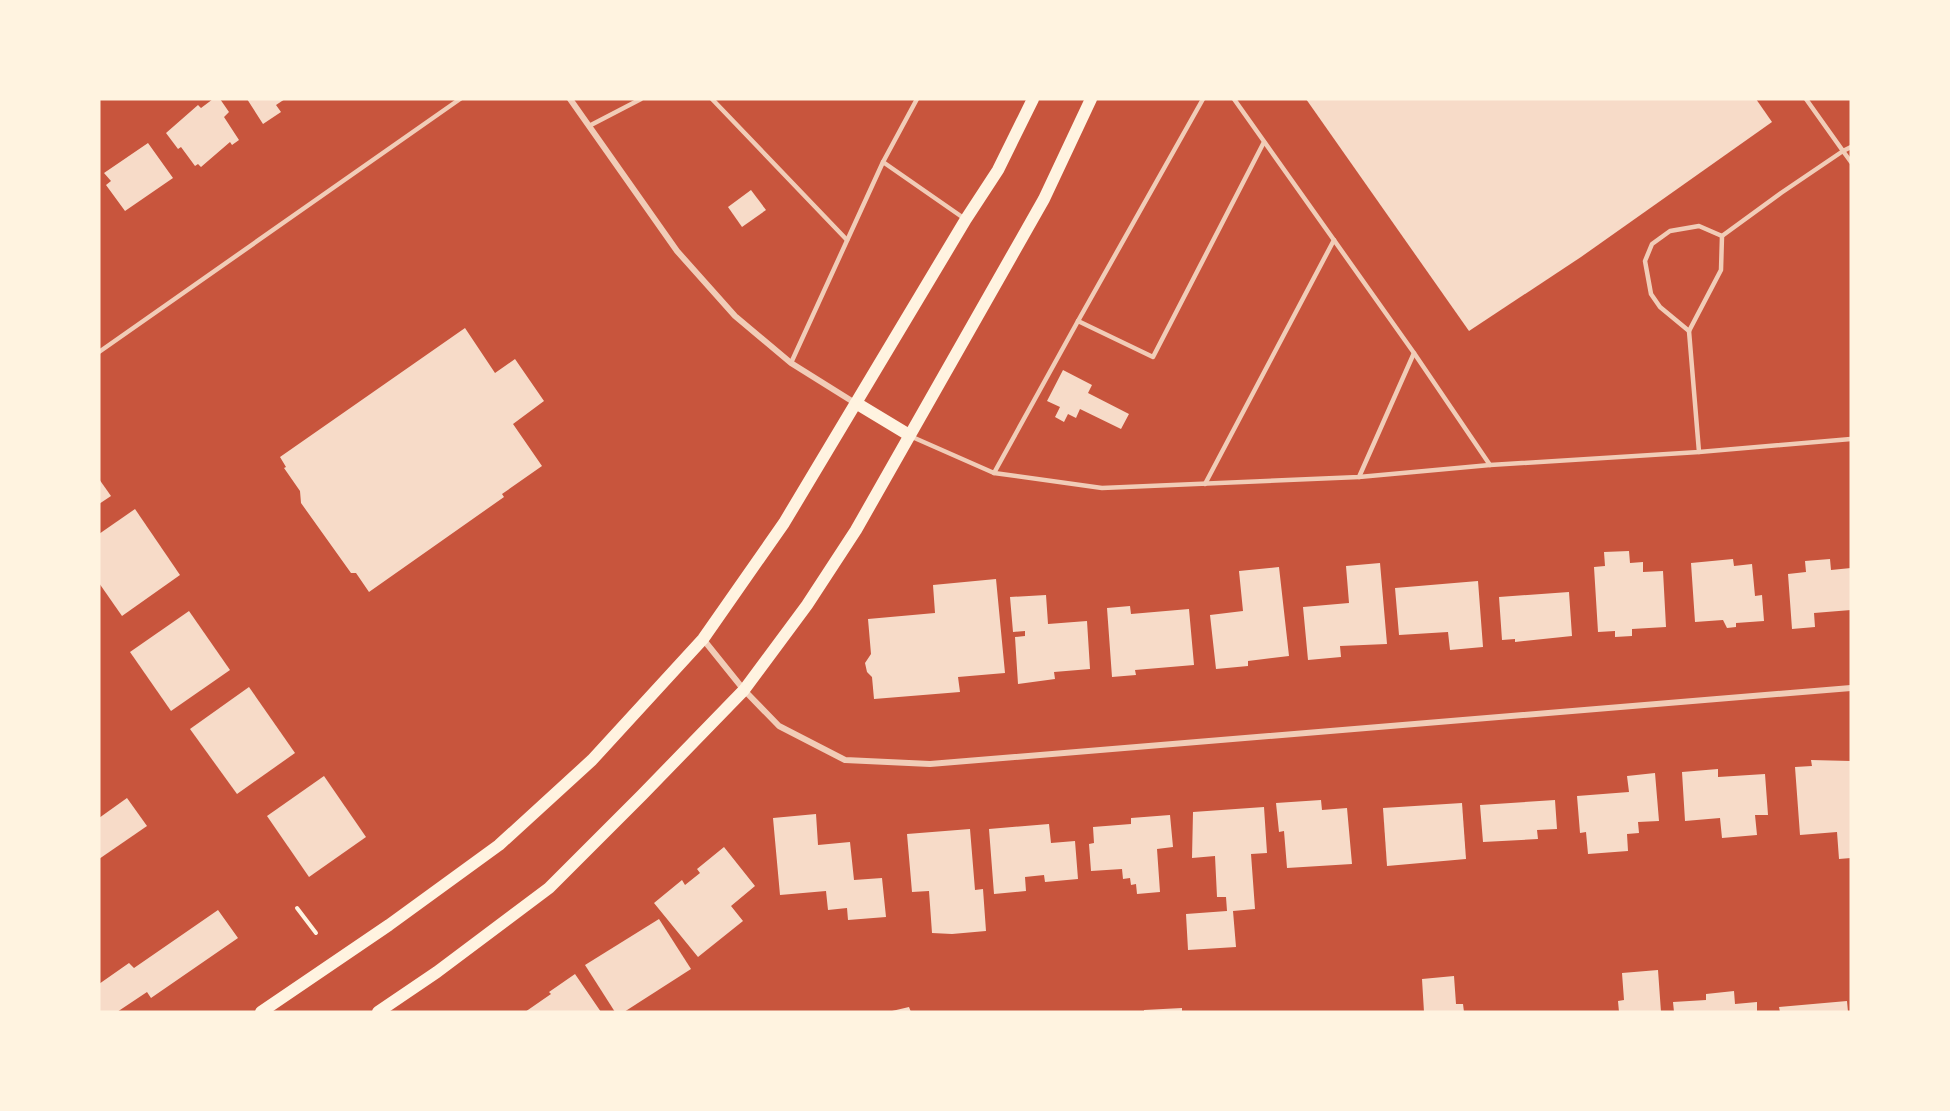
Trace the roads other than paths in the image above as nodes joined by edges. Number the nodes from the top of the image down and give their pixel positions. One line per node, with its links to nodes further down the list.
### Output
1 (460, 99): 23 (lane)
2 (570, 99): 11 (street)
3 (641, 99): 11 (lane)
4 (712, 99): 19 (lane)
5 (917, 99): 15 (lane)
6 (1033, 99): 17 (main road)
7 (1091, 99): 27 (main road)
8 (1203, 99): 21 (lane)
9 (1234, 99): 12 (lane)
10 (1806, 99): 14 (lane)
11 (589, 126): 25 (street)
12 (1264, 142): 20 (lane); 21 (lane)
13 (1851, 147): 14 (lane)
14 (1843, 151): 16 (lane); 18 (lane)
15 (883, 162): 17 (lane); 19 (lane)
16 (1851, 162)
17 (966, 219): 26 (main road)
18 (1722, 236): 22 (lane); 22 (lane)
19 (848, 240): 25 (lane)
20 (1334, 240): 24 (lane); 33 (lane)
21 (1078, 321): 31 (lane)
22 (1689, 331): 29 (lane)
23 (99, 352)
24 (1414, 353): 30 (lane); 32 (lane)
25 (791, 363): 26 (street)
26 (856, 403): 27 (main road); 34 (main road)
27 (909, 435): 31 (lane); 36 (main road)
28 (1851, 439): 29 (lane)
29 (1699, 452): 30 (lane)
30 (1490, 465): 32 (lane)
31 (994, 473): 33 (lane)
32 (1359, 477): 33 (lane)
33 (1205, 485)
34 (702, 639): 36 (street); 37 (main road)
35 (1851, 688): 36 (street)
36 (744, 690): 38 (main road)
37 (261, 1012)
38 (378, 1012)

